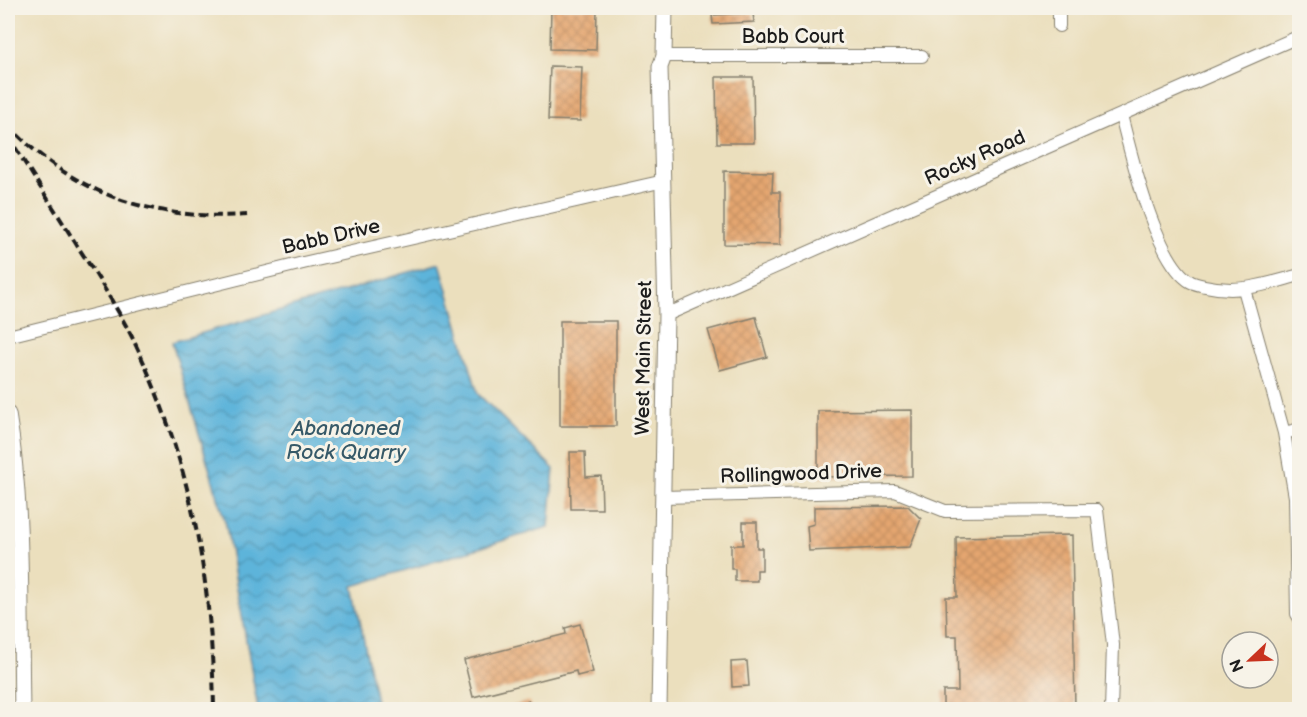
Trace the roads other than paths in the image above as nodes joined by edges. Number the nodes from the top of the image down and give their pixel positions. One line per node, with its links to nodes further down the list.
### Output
1 (665, 8): 5 (main road, West Main Street)
2 (1059, 8): 3 (street)
3 (1059, 26)
4 (1299, 36): 7 (street, Rocky Road)
5 (664, 56): 6 (street, Babb Court); 8 (main road, West Main Street)
6 (922, 56)
7 (1121, 115): 10 (street); 11 (street, Rocky Road)
8 (664, 181): 11 (main road, West Main Street); 12 (street, Babb Drive)
9 (1299, 275): 10 (street)
10 (1244, 289): 15 (street)
11 (666, 315): 16 (main road, West Main Street)
12 (8, 336)
13 (8, 414): 18 (main road)
14 (1299, 429): 15 (street)
15 (1284, 433): 17 (street)
16 (663, 497): 19 (main road, West Main Street); 20 (street, Rollingwood Drive)
17 (1299, 619)
18 (22, 710)
19 (659, 710)
20 (1111, 710)

